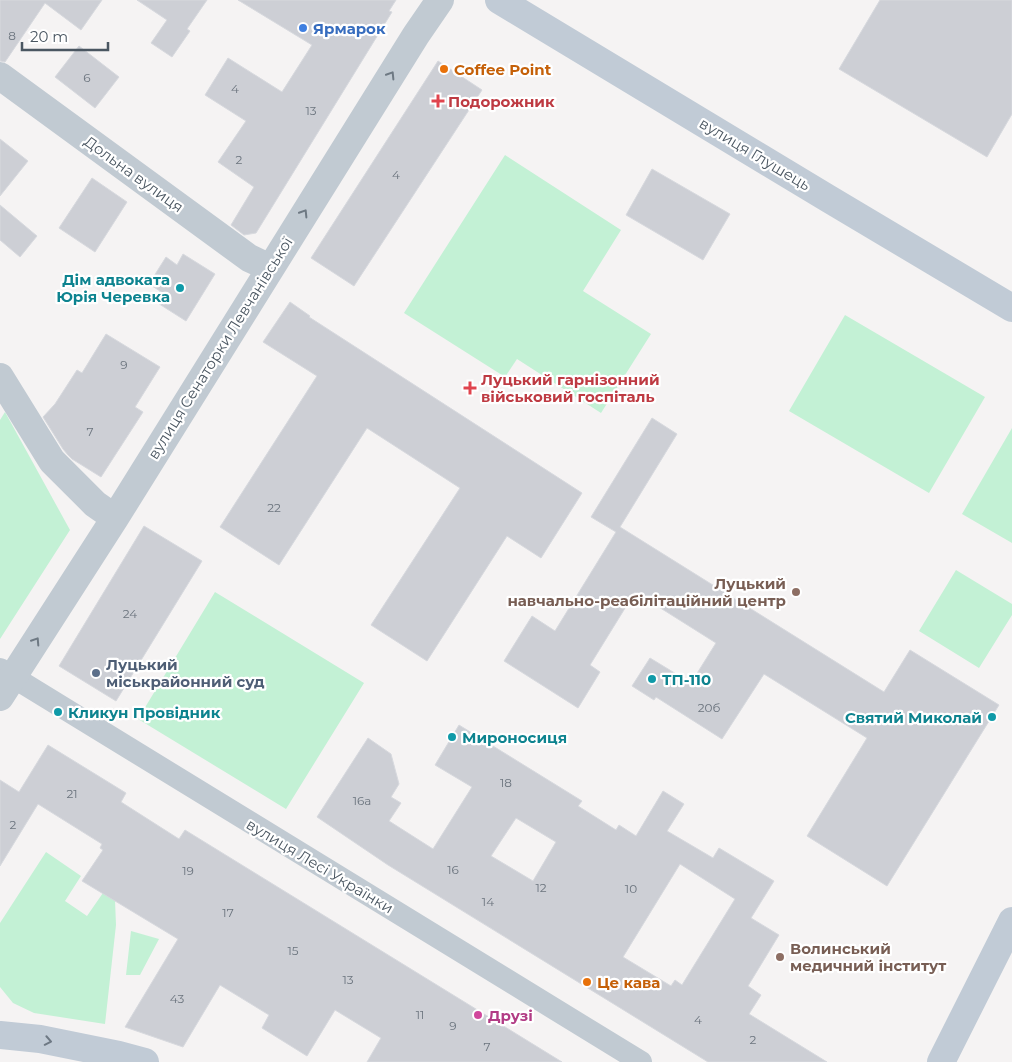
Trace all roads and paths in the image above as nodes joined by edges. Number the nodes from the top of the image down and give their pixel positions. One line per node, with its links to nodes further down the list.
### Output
1 (440, 0): 4 (street, вулиця Сенаторки Левчанівської, one-way to 1)
2 (500, 0): 5 (main road, вулиця Глушець)
3 (0, 76): 4 (street, Дольна вулиця)
4 (270, 268): 7 (street, вулиця Сенаторки Левчанівської)
5 (1012, 308)
6 (0, 376): 7 (street)
7 (115, 518): 8 (street, вулиця Сенаторки Левчанівської, one-way to 7)
8 (4, 681): 13 (street, вулиця Лесі Українки)
9 (1012, 921): 14 (main road)
10 (0, 1035): 11 (main road, one-way to 11)
11 (118, 1058): 12 (main road)
12 (145, 1062)
13 (640, 1062)
14 (941, 1062)

